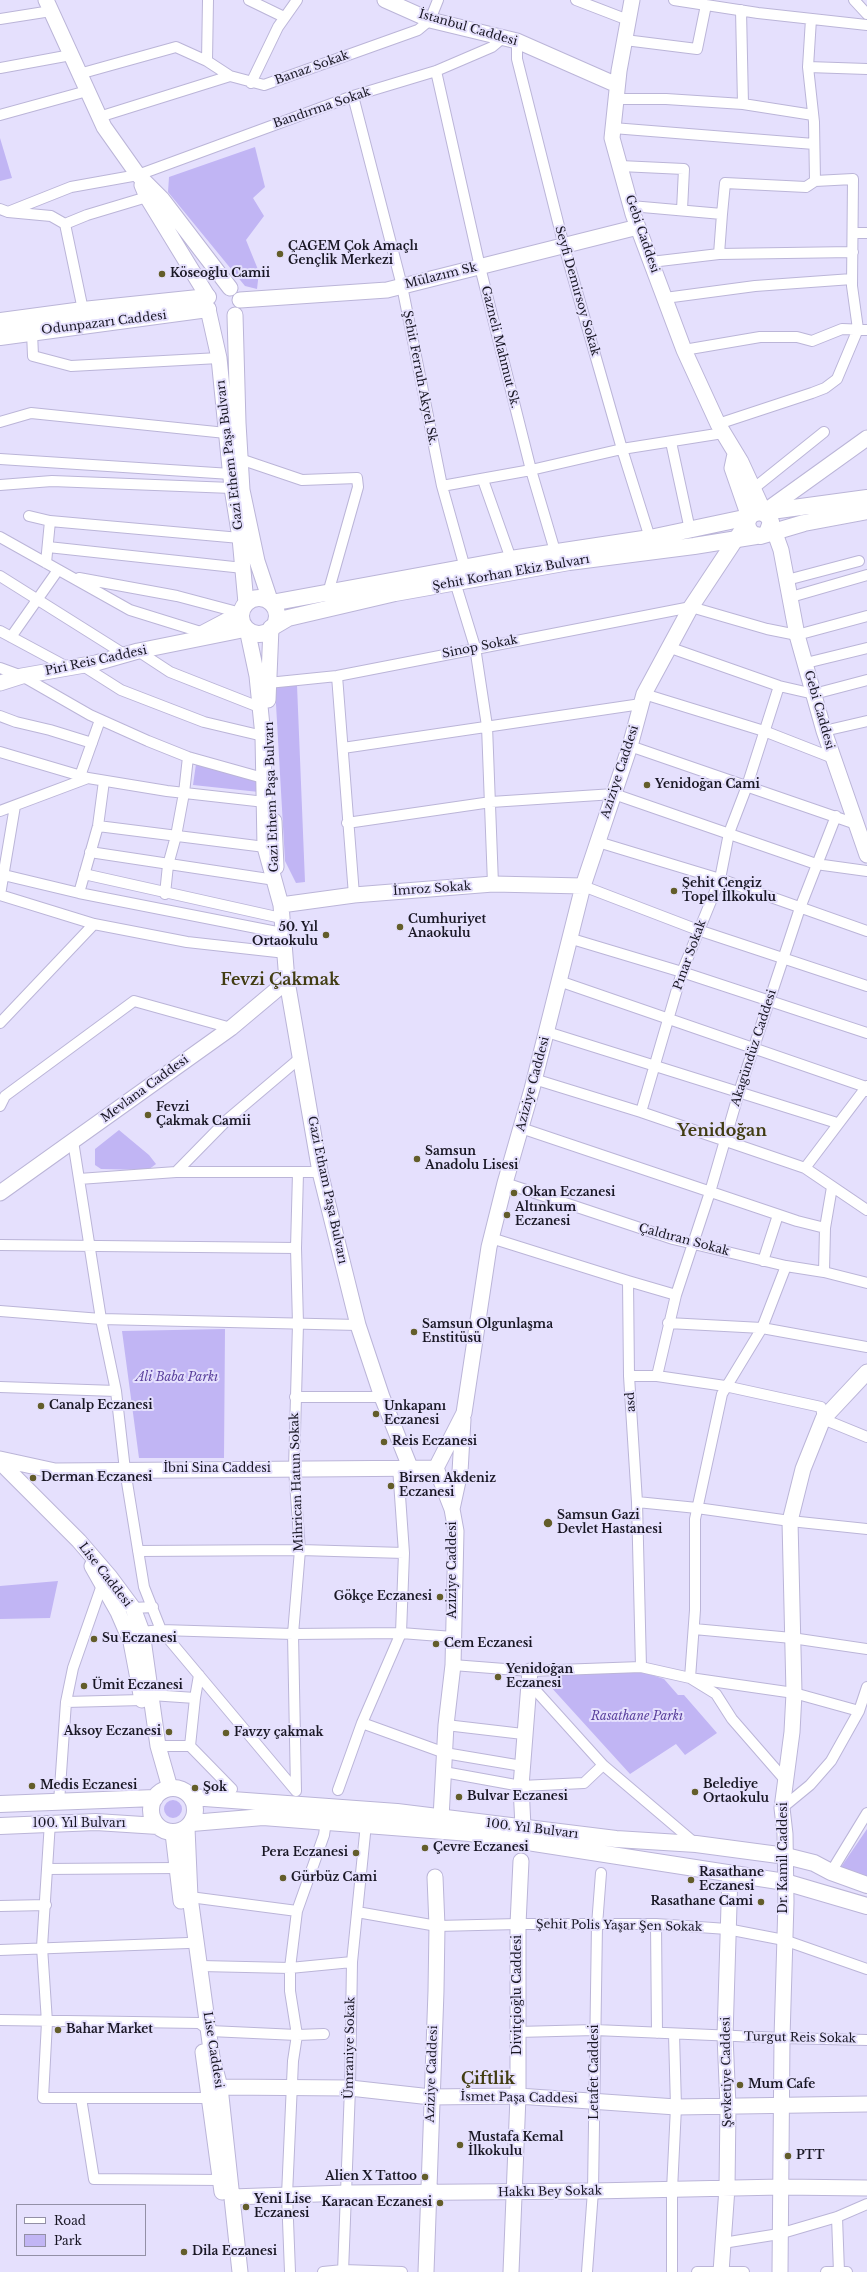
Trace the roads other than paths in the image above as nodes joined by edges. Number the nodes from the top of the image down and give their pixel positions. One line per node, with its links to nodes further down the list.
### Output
1 (208, 0): 23 (street)
2 (249, 0): 14 (street)
3 (298, 0): 14 (street)
4 (387, 0): 17 (main road, İstanbul Caddesi)
5 (438, 0): 17 (street)
6 (576, 0): 18 (street)
7 (632, 0): 18 (main road, Gebi Caddesi)
8 (674, 0): 11 (street)
9 (854, 0): 13 (street)
10 (48, 5): 15 (street); 22 (main road, Gazi Ethem Paşa Bulvarı)
11 (706, 5): 12 (street); 21 (street)
12 (741, 10): 16 (street); 34 (street)
13 (867, 14)
14 (284, 17): 30 (street)
15 (0, 19)
16 (811, 19): 19 (street); 24 (street)
17 (430, 20): 20 (main road, İstanbul Caddesi); 30 (street, Banaz Sokak)
18 (628, 20): 21 (main road, Gebi Caddesi)
19 (867, 25)
20 (510, 39): 27 (street, Bandırma Sokak); 32 (main road, İstanbul Caddesi); 52 (street, Seyfi Demirsoy Sokak)
21 (624, 40): 32 (main road, Gebi Caddesi)
22 (71, 55): 25 (street); 28 (main road, Gazi Ethem Paşa Bulvarı)
23 (207, 61): 28 (street, Banaz Sokak); 29 (street, Banaz Sokak)
24 (808, 67): 26 (street); 36 (street)
25 (0, 68)
26 (867, 69)
27 (436, 71): 33 (street, Bandırma Sokak); 56 (street, Gazneli Mahmut Sk.)
28 (80, 74): 31 (main road, Gazi Ethem Paşa Bulvarı)
29 (230, 76): 30 (street, Banaz Sokak); 37 (street)
30 (251, 82)
31 (88, 91): 35 (street); 37 (main road, Gazi Ethem Paşa Bulvarı)
32 (617, 92): 34 (street); 38 (main road, Gebi Caddesi)
33 (353, 96): 41 (street, Bandırma Sokak); 58 (street, Şehit Ferruh Akyel Sk.)
34 (743, 104): 36 (street)
35 (0, 114)
36 (813, 115): 39 (street)
37 (99, 117): 41 (main road, Gazi Ethem Paşa Bulvarı)
38 (613, 128): 39 (street); 40 (main road, Gebi Caddesi)
39 (814, 144): 42 (street)
40 (620, 166): 44 (main road, Gebi Caddesi); 46 (street)
41 (138, 175): 43 (main road, Gazi Ethem Paşa Bulvarı); 45 (street, Bandırma Sokak); 59 (main road, Gazi Ethem Paşa Bulvarı)
42 (815, 181): 47 (street); 50 (street)
43 (147, 198): 48 (street); 62 (main road, Gazi Ethem Paşa Bulvarı)
44 (631, 206): 46 (street); 49 (main road, Gebi Caddesi)
45 (4, 210): 48 (street)
46 (682, 210): 47 (street)
47 (722, 214): 54 (street)
48 (65, 224): 63 (street)
49 (638, 227): 52 (main road, Mülazım Sk); 55 (main road, Gebi Caddesi)
50 (853, 233): 51 (street); 53 (street)
51 (867, 233)
52 (564, 246): 56 (main road, Mülazım Sk); 77 (street, Seyfi Demirsoy Sokak)
53 (853, 252): 54 (street); 57 (street)
54 (719, 254): 55 (street)
55 (652, 262): 60 (main road, Gebi Caddesi)
56 (480, 267): 58 (main road, Mülazım Sk); 81 (street, Gazneli Mahmut Sk.)
57 (852, 279): 60 (street); 66 (street)
58 (402, 286): 61 (main road, Mülazım Sk); 85 (street, Şehit Ferruh Akyel Sk.)
59 (230, 288): 61 (main road); 62 (main road)
60 (665, 298): 69 (main road, Gebi Caddesi)
61 (240, 300): 64 (main road)
62 (208, 303): 63 (main road, Odunpazarı Caddesi); 64 (main road); 67 (main road, Odunpazarı Caddesi); 70 (main road, Gazi Ethem Paşa Bulvarı)
63 (83, 310): 65 (main road, Odunpazarı Caddesi)
64 (235, 315): 80 (main road, Gazi Ethem Paşa Bulvarı)
65 (0, 322)
66 (863, 329): 69 (street); 72 (street)
67 (32, 332): 68 (main road, Odunpazarı Caddesi); 70 (street)
68 (0, 337)
69 (684, 350): 72 (main road, Gebi Caddesi)
70 (219, 358): 73 (main road, Gazi Ethem Paşa Bulvarı)
71 (0, 422): 73 (street)
72 (720, 428): 76 (street); 78 (main road, Gebi Caddesi)
73 (226, 432): 83 (main road, Gazi Ethem Paşa Bulvarı)
74 (824, 432): 86 (street)
75 (867, 438): 91 (main road)
76 (671, 442): 77 (street); 92 (street)
77 (622, 449): 81 (street); 95 (street, Seyfi Demirsoy Sokak)
78 (734, 454): 86 (main road, Gebi Caddesi); 91 (main road, Gebi Caddesi)
79 (0, 459): 83 (street)
80 (240, 459): 110 (street); 113 (main road, Gazi Ethem Paşa Bulvarı)
81 (531, 470): 82 (street); 98 (street, Gazneli Mahmut Sk.)
82 (483, 480): 85 (street); 99 (street)
83 (232, 481): 84 (street); 94 (main road, Gazi Ethem Paşa Bulvarı)
84 (0, 485)
85 (442, 486): 103 (street, Şehit Ferruh Akyel Sk.)
86 (752, 489): 91 (main road, Gebi Caddesi)
87 (867, 498): 91 (main road, Şehit Korhan Ekiz Bulvarı)
88 (867, 511): 91 (main road, Şehit Korhan Ekiz Bulvarı)
89 (29, 516): 90 (street)
90 (50, 521): 94 (street); 97 (street)
91 (762, 526): 92 (main road, Şehit Korhan Ekiz Bulvarı); 96 (main road, Şehit Korhan Ekiz Bulvarı); 108 (main road, Gebi Caddesi)
92 (690, 530): 95 (main road, Şehit Korhan Ekiz Bulvarı)
93 (0, 537): 101 (street)
94 (240, 538): 102 (main road, Gazi Ethem Paşa Bulvarı)
95 (650, 538): 98 (main road, Şehit Korhan Ekiz Bulvarı)
96 (737, 540): 109 (main road, Şehit Korhan Ekiz Bulvarı); 114 (main road, Aziziye Caddesi)
97 (48, 547): 101 (street); 102 (street)
98 (555, 551): 99 (main road, Şehit Korhan Ekiz Bulvarı)
99 (511, 559): 103 (main road, Şehit Korhan Ekiz Bulvarı)
100 (859, 561): 108 (street)
101 (46, 563): 104 (street)
102 (243, 568): 115 (main road, Gazi Ethem Paşa Bulvarı)
103 (465, 568): 110 (main road, Şehit Korhan Ekiz Bulvarı)
104 (58, 570): 107 (street); 112 (street)
105 (867, 575): 111 (street)
106 (0, 576): 112 (street)
107 (70, 576): 115 (street); 121 (street)
108 (787, 580): 111 (main road, Gebi Caddesi)
109 (455, 582): 117 (main road, Şehit Korhan Ekiz Bulvarı); 123 (street)
110 (328, 593): 113 (main road, Şehit Korhan Ekiz Bulvarı)
111 (790, 597): 120 (main road, Gebi Caddesi)
112 (37, 600): 122 (street); 126 (street)
113 (271, 603): 115 (main road); 117 (main road)
114 (691, 607): 120 (street); 123 (street, Sinop Sokak); 124 (main road, Aziziye Caddesi)
115 (244, 608): 118 (main road); 121 (main road, Piri Reis Caddesi)
116 (867, 616): 120 (street)
117 (271, 628): 118 (main road); 134 (main road, Gazi Ethem Paşa Bulvarı)
118 (247, 629): 121 (main road, Piri Reis Caddesi); 138 (main road, Gazi Ethem Paşa Bulvarı)
119 (0, 631): 122 (street)
120 (798, 635): 127 (main road, Gebi Caddesi)
121 (198, 636): 126 (main road, Piri Reis Caddesi)
122 (11, 637): 128 (street)
123 (475, 647): 131 (street, Sinop Sokak); 142 (street)
124 (668, 647): 135 (street); 137 (main road, Aziziye Caddesi)
125 (867, 648): 127 (street)
126 (131, 653): 128 (main road, Piri Reis Caddesi); 138 (street)
127 (806, 663): 136 (main road, Gebi Caddesi)
128 (74, 665): 130 (main road, Piri Reis Caddesi); 145 (street)
129 (0, 668): 130 (street)
130 (22, 676): 133 (main road, Piri Reis Caddesi); 140 (street)
131 (337, 676): 134 (street, Sinop Sokak); 148 (street)
132 (867, 680): 136 (street)
133 (0, 683)
134 (268, 683): 178 (main road, Gazi Ethem Paşa Bulvarı)
135 (779, 686): 136 (street); 143 (street, Pınar Sokak)
136 (814, 694): 144 (main road, Gebi Caddesi)
137 (643, 699): 142 (street); 143 (street); 147 (main road, Aziziye Caddesi)
138 (259, 707): 145 (main road, Gazi Ethem Paşa Bulvarı)
139 (0, 716): 146 (street)
140 (100, 720): 146 (street); 150 (street)
141 (867, 721): 144 (street)
142 (487, 726): 148 (street); 159 (street)
143 (764, 731): 151 (street); 155 (street, Pınar Sokak)
144 (824, 731): 151 (main road, Gebi Caddesi)
145 (263, 736): 153 (main road, Gazi Ethem Paşa Bulvarı)
146 (92, 743): 152 (street)
147 (630, 746): 155 (street); 157 (main road, Aziziye Caddesi)
148 (343, 748): 163 (street)
149 (0, 752): 152 (street)
150 (188, 757): 153 (street); 156 (street)
151 (833, 758): 164 (main road, Gebi Caddesi)
152 (84, 777): 154 (street); 160 (street)
153 (263, 778): 158 (main road, Gazi Ethem Paşa Bulvarı)
154 (104, 781): 156 (street); 165 (street)
155 (747, 786): 162 (street); 166 (street, Pınar Sokak)
156 (184, 793): 158 (street); 167 (street)
157 (614, 794): 159 (street); 166 (street); 168 (main road, Aziziye Caddesi)
158 (265, 802): 169 (main road, Gazi Ethem Paşa Bulvarı)
159 (491, 802): 163 (street); 179 (street)
160 (15, 806): 161 (street); 176 (street)
161 (0, 812)
162 (836, 816): 164 (street); 172 (street, Akagündüz Caddesi)
163 (347, 823): 184 (street)
164 (856, 824): 171 (main road, Gebi Caddesi)
165 (98, 826): 167 (street); 170 (street)
166 (729, 833): 172 (street); 177 (street, Pınar Sokak)
167 (176, 836): 169 (street); 173 (street)
168 (598, 842): 177 (street); 180 (main road, Aziziye Caddesi)
169 (265, 847): 178 (main road, Gazi Ethem Paşa Bulvarı)
170 (90, 852): 173 (street); 175 (street)
171 (867, 855)
172 (816, 864): 174 (street); 185 (street, Akagündüz Caddesi)
173 (168, 865): 178 (street); 182 (street)
174 (867, 871)
175 (84, 874): 181 (street); 182 (street)
176 (2, 875): 181 (street); 183 (street)
177 (720, 879): 185 (street); 188 (street, Pınar Sokak)
178 (275, 880): 186 (main road, Gazi Etham Paşa Bulvarı)
179 (493, 884): 180 (main road, İmroz Sokak); 184 (main road, İmroz Sokak)
180 (584, 886): 188 (street); 190 (main road, Aziziye Caddesi)
181 (79, 894): 186 (street)
182 (165, 894): 186 (street)
183 (0, 895): 187 (street)
184 (354, 895): 186 (main road, İmroz Sokak)
185 (800, 908): 189 (street); 192 (street, Akagündüz Caddesi)
186 (281, 919): 191 (main road, Gazi Etham Paşa Bulvarı)
187 (94, 924): 191 (street); 199 (street)
188 (698, 930): 192 (street); 193 (street, Pınar Sokak)
189 (867, 931)
190 (572, 939): 193 (street); 195 (main road, Aziziye Caddesi)
191 (286, 953): 194 (main road, Gazi Etham Paşa Bulvarı)
192 (783, 957): 196 (street); 197 (street, Akagündüz Caddesi)
193 (682, 972): 197 (street); 198 (street, Pınar Sokak)
194 (287, 980): 200 (main road, Mevlana Caddesi); 204 (main road, Gazi Etham Paşa Bulvarı)
195 (559, 981): 198 (street); 201 (main road, Aziziye Caddesi)
196 (867, 986)
197 (770, 1001): 202 (street); 203 (street, Akagündüz Caddesi)
198 (668, 1018): 203 (street); 205 (street, Pınar Sokak)
199 (0, 1023)
200 (231, 1028): 209 (street); 214 (main road, Mevlana Caddesi)
201 (547, 1032): 205 (street); 206 (main road, Aziziye Caddesi)
202 (867, 1033)
203 (754, 1048): 207 (street); 208 (street, Akagündüz Caddesi)
204 (300, 1058): 217 (street); 218 (main road, Gazi Etham Paşa Bulvarı)
205 (654, 1065): 208 (street); 211 (street, Pınar Sokak)
206 (534, 1078): 211 (street); 213 (main road, Aziziye Caddesi)
207 (867, 1088): 212 (street)
208 (739, 1092): 212 (street); 215 (street, Akagündüz Caddesi)
209 (3, 1095): 210 (street)
210 (0, 1106)
211 (641, 1112): 215 (street)
212 (837, 1123): 216 (street)
213 (521, 1128): 221 (main road, Aziziye Caddesi); 223 (street)
214 (73, 1141): 220 (street); 224 (main road, Mevlana Caddesi)
215 (724, 1142): 216 (street); 223 (street, Akagündüz Caddesi)
216 (806, 1168): 222 (street)
217 (176, 1172): 219 (street); 220 (street)
218 (320, 1172): 219 (street); 243 (main road, Gazi Etham Paşa Bulvarı)
219 (298, 1173): 232 (street, Mihrican Hatun Sokak)
220 (79, 1179): 231 (street)
221 (505, 1183): 228 (main road, Aziziye Caddesi); 229 (street, Çaldıran Sokak)
222 (832, 1187): 225 (street); 227 (street)
223 (710, 1192): 226 (street); 229 (street, Akagündüz Caddesi)
224 (0, 1193)
225 (867, 1210)
226 (778, 1215): 227 (street); 233 (street)
227 (825, 1228): 235 (street)
228 (491, 1238): 236 (street); 254 (main road, Aziziye Caddesi)
229 (694, 1244): 233 (street, Çaldıran Sokak); 238 (street, Akagündüz Caddesi)
230 (0, 1245): 231 (street)
231 (90, 1246): 232 (street); 240 (street)
232 (296, 1248): 241 (street, Mihrican Hatun Sokak)
233 (763, 1260): 234 (street, Çaldıran Sokak)
234 (786, 1266): 235 (street, Çaldıran Sokak); 244 (street)
235 (824, 1272): 237 (street, Çaldıran Sokak)
236 (628, 1281): 238 (street); 246 (street, asd)
237 (867, 1283)
238 (676, 1295): 242 (street, Akagündüz Caddesi)
239 (0, 1311): 240 (street)
240 (101, 1318): 241 (street); 251 (street)
241 (298, 1324): 243 (street); 252 (street, Mihrican Hatun Sokak)
242 (668, 1324): 244 (street); 247 (street, Akagündüz Caddesi)
243 (358, 1325): 253 (main road, Gazi Etham Paşa Bulvarı)
244 (762, 1328): 245 (street); 249 (street)
245 (867, 1347)
246 (629, 1376): 247 (street); 264 (street, asd)
247 (657, 1376): 249 (street)
248 (866, 1378): 255 (main road, Dr. Kamil Caddesi)
249 (725, 1386): 255 (street); 265 (street)
250 (0, 1388): 251 (street)
251 (116, 1391): 262 (street)
252 (295, 1397): 253 (street); 261 (street, Mihrican Hatun Sokak)
253 (382, 1398): 259 (main road, Gazi Etham Paşa Bulvarı)
254 (464, 1413): 260 (main road, Aziziye Caddesi); 266 (main road)
255 (823, 1419): 256 (street); 267 (main road, Dr. Kamil Caddesi)
256 (867, 1437)
257 (0, 1459): 262 (main road, İbni Sina Caddesi)
258 (0, 1462): 274 (main road, Lise Caddesi)
259 (404, 1467): 260 (main road, İbni Sina Caddesi); 261 (main road, İbni Sina Caddesi); 271 (street)
260 (436, 1468): 266 (main road, Aziziye Caddesi)
261 (294, 1469): 262 (main road, İbni Sina Caddesi); 269 (street, Mihrican Hatun Sokak)
262 (126, 1470): 270 (street)
263 (0, 1473): 272 (main road, Lise Caddesi)
264 (637, 1502): 265 (street); 284 (street, asd)
265 (697, 1508): 267 (street); 275 (street)
266 (452, 1509): 280 (main road, Aziziye Caddesi)
267 (790, 1521): 268 (street); 281 (main road, Dr. Kamil Caddesi)
268 (867, 1529)
269 (300, 1550): 270 (street); 271 (street); 279 (street, Mihrican Hatun Sokak)
270 (138, 1551): 273 (street)
271 (404, 1553): 278 (street)
272 (102, 1585): 290 (main road, Lise Caddesi); 292 (street)
273 (153, 1607): 274 (street); 276 (street)
274 (132, 1608): 277 (main road, Lise Caddesi)
275 (694, 1629): 281 (street); 287 (street)
276 (161, 1630): 277 (street); 279 (street); 285 (street)
277 (142, 1632): 290 (main road, Lise Caddesi)
278 (401, 1633): 279 (street); 280 (street); 294 (street)
279 (293, 1634): 285 (street, Mihrican Hatun Sokak)
280 (453, 1637): 283 (main road, Aziziye Caddesi)
281 (792, 1638): 282 (street); 289 (main road, Dr. Kamil Caddesi)
282 (867, 1649)
283 (453, 1665): 286 (street); 295 (main road, Aziziye Caddesi)
284 (641, 1667): 286 (street); 287 (street)
285 (199, 1675): 291 (street)
286 (529, 1677): 296 (main road); 301 (street)
287 (690, 1678): 289 (street); 303 (street)
288 (867, 1687): 293 (street)
289 (794, 1693): 293 (street); 303 (main road, Dr. Kamil Caddesi)
290 (146, 1698): 291 (street); 292 (street); 297 (main road, Lise Caddesi); 307 (main road, Lise Caddesi)
291 (195, 1698): 298 (street)
292 (66, 1702): 309 (street)
293 (860, 1711): 311 (street)
294 (362, 1723): 299 (street); 306 (street)
295 (446, 1725): 296 (street); 299 (main road, Aziziye Caddesi)
296 (523, 1734): 300 (main road)
297 (158, 1746): 298 (street); 307 (main road, Lise Caddesi)
298 (190, 1746): 305 (street)
299 (445, 1753): 300 (street); 302 (main road, Aziziye Caddesi)
300 (522, 1766): 304 (main road)
301 (603, 1766): 304 (street); 321 (street)
302 (444, 1772): 304 (street); 313 (main road, Aziziye Caddesi)
303 (786, 1781): 311 (main road, Dr. Kamil Caddesi)
304 (521, 1786): 319 (main road)
305 (232, 1789)
306 (338, 1790)
307 (162, 1793): 308 (main road); 309 (main road, 100. Yıl Bulvarı); 318 (main road)
308 (191, 1797): 313 (main road, 100. Yıl Bulvarı); 320 (main road)
309 (59, 1802): 310 (main road, 100. Yıl Bulvarı)
310 (0, 1804)
311 (782, 1808): 322 (main road, Dr. Kamil Caddesi)
312 (867, 1814): 326 (street)
313 (441, 1818): 319 (main road, 100. Yıl Bulvarı)
314 (326, 1821): 316 (main road, 100. Yıl Bulvarı); 320 (main road, 100. Yıl Bulvarı); 336 (street)
315 (50, 1822): 317 (main road, 100. Yıl Bulvarı); 318 (main road, 100. Yıl Bulvarı); 325 (street)
316 (366, 1824): 328 (main road, 100. Yıl Bulvarı); 337 (street, Ümraniye Sokak)
317 (0, 1826)
318 (158, 1826): 320 (main road)
319 (523, 1827): 321 (main road, 100. Yıl Bulvarı)
320 (184, 1828): 324 (main road, Lise Caddesi); 332 (main road, Lise Caddesi)
321 (696, 1844): 322 (main road, 100. Yıl Bulvarı)
322 (786, 1856): 326 (main road, 100. Yıl Bulvarı); 330 (main road, Dr. Kamil Caddesi)
323 (521, 1861): 338 (main road, Divitçioğlu Caddesi)
324 (177, 1868): 325 (street); 344 (main road, Lise Caddesi)
325 (47, 1869): 333 (street)
326 (831, 1872): 331 (main road, 100. Yıl Bulvarı)
327 (601, 1873): 339 (street, Letafet Caddesi)
328 (730, 1873): 330 (main road, 100. Yıl Bulvarı); 342 (main road, Şevketiye Caddesi)
329 (435, 1877): 341 (main road, Aziziye Caddesi)
330 (785, 1882): 335 (main road, 100. Yıl Bulvarı); 343 (main road, Dr. Kamil Caddesi)
331 (867, 1886)
332 (190, 1897): 336 (street); 348 (main road, Lise Caddesi)
333 (46, 1905): 334 (street); 345 (street)
334 (0, 1906)
335 (867, 1906)
336 (297, 1911): 349 (street)
337 (357, 1912): 341 (street, Şehit Polis Yaşar Şen Sokak); 347 (street, Ümraniye Sokak)
338 (518, 1924): 339 (street, Şehit Polis Yaşar Şen Sokak); 341 (street, Şehit Polis Yaşar Şen Sokak); 355 (main road, Divitçioğlu Caddesi)
339 (597, 1924): 340 (street, Şehit Polis Yaşar Şen Sokak); 354 (street, Letafet Caddesi)
340 (656, 1924): 342 (street, Şehit Polis Yaşar Şen Sokak); 356 (street)
341 (437, 1926): 367 (main road, Aziziye Caddesi)
342 (727, 1929): 343 (street, Şehit Polis Yaşar Şen Sokak); 360 (main road, Şevketiye Caddesi)
343 (784, 1940): 350 (street, Şehit Polis Yaşar Şen Sokak); 361 (main road, Dr. Kamil Caddesi)
344 (188, 1943): 345 (street); 353 (main road, Lise Caddesi)
345 (42, 1948): 346 (street); 352 (street)
346 (0, 1950)
347 (352, 1962): 349 (street); 365 (street, Ümraniye Sokak)
348 (201, 1966): 349 (street); 353 (main road, Lise Caddesi)
349 (290, 1968): 359 (street)
350 (867, 1969)
351 (0, 2020): 352 (street)
352 (47, 2022): 353 (street); 368 (street)
353 (204, 2027): 359 (street); 363 (main road, Lise Caddesi); 369 (main road, Lise Caddesi)
354 (595, 2030): 355 (street, Turgut Reis Sokak); 356 (street, Turgut Reis Sokak); 370 (street, Letafet Caddesi)
355 (517, 2032): 366 (main road, Divitçioğlu Caddesi)
356 (656, 2033): 358 (street, Turgut Reis Sokak)
357 (324, 2034): 359 (street)
358 (674, 2034): 360 (street, Turgut Reis Sokak); 374 (street)
359 (297, 2035): 364 (street)
360 (725, 2036): 361 (street, Turgut Reis Sokak); 372 (main road, Şevketiye Caddesi)
361 (782, 2038): 362 (street, Turgut Reis Sokak); 373 (main road, Dr. Kamil Caddesi)
362 (867, 2040)
363 (220, 2087): 364 (main road, İsmet Paşa Caddesi); 385 (main road, Lise Caddesi)
364 (293, 2088): 365 (main road, İsmet Paşa Caddesi); 384 (street)
365 (350, 2088): 367 (main road, İsmet Paşa Caddesi); 382 (street, Ümraniye Sokak)
366 (518, 2096): 367 (main road, İsmet Paşa Caddesi); 370 (main road, İsmet Paşa Caddesi); 381 (main road, Divitçioğlu Caddesi)
367 (431, 2097): 383 (main road, Aziziye Caddesi)
368 (81, 2098): 369 (street); 375 (street)
369 (209, 2098): 375 (main road, Lise Caddesi)
370 (596, 2100): 374 (main road, İsmet Paşa Caddesi); 380 (street, Letafet Caddesi)
371 (867, 2104): 373 (main road, İsmet Paşa Caddesi)
372 (728, 2106): 373 (main road, İsmet Paşa Caddesi); 374 (main road, İsmet Paşa Caddesi); 377 (main road, Şevketiye Caddesi)
373 (781, 2106): 376 (main road, Dr. Kamil Caddesi)
374 (676, 2107): 379 (street)
375 (220, 2180): 391 (main road, Lise Caddesi)
376 (781, 2187): 377 (main road, Hakkı Bey Sokak); 378 (main road, Hakkı Bey Sokak); 388 (main road, Dr. Kamil Caddesi)
377 (727, 2188): 379 (main road, Hakkı Bey Sokak); 389 (main road, Şevketiye Caddesi)
378 (867, 2188)
379 (672, 2190): 380 (main road, Hakkı Bey Sokak); 399 (street)
380 (593, 2191): 381 (main road, Hakkı Bey Sokak); 398 (street, Letafet Caddesi)
381 (514, 2192): 383 (main road, Hakkı Bey Sokak); 397 (main road, Divitçioğlu Caddesi)
382 (346, 2193): 383 (main road, Hakkı Bey Sokak); 384 (main road, Hakkı Bey Sokak); 390 (street, Ümraniye Sokak)
383 (429, 2193): 396 (main road, Aziziye Caddesi)
384 (287, 2195): 385 (main road, Hakkı Bey Sokak); 393 (street)
385 (232, 2197): 392 (main road, Lise Caddesi)
386 (867, 2204): 387 (street)
387 (837, 2217): 388 (street); 405 (street)
388 (779, 2234): 389 (street); 403 (main road, Dr. Kamil Caddesi)
389 (724, 2243): 401 (main road, Şevketiye Caddesi)
390 (343, 2271): 394 (street); 395 (street)
391 (233, 2272)
392 (240, 2272)
393 (290, 2272)
394 (323, 2272)
395 (402, 2272)
396 (426, 2272)
397 (510, 2272)
398 (587, 2272)
399 (672, 2272)
400 (697, 2272): 401 (street)
401 (721, 2272): 402 (street)
402 (744, 2272)
403 (780, 2272)
404 (826, 2272): 405 (street)
405 (839, 2272): 406 (street)
406 (847, 2272)

